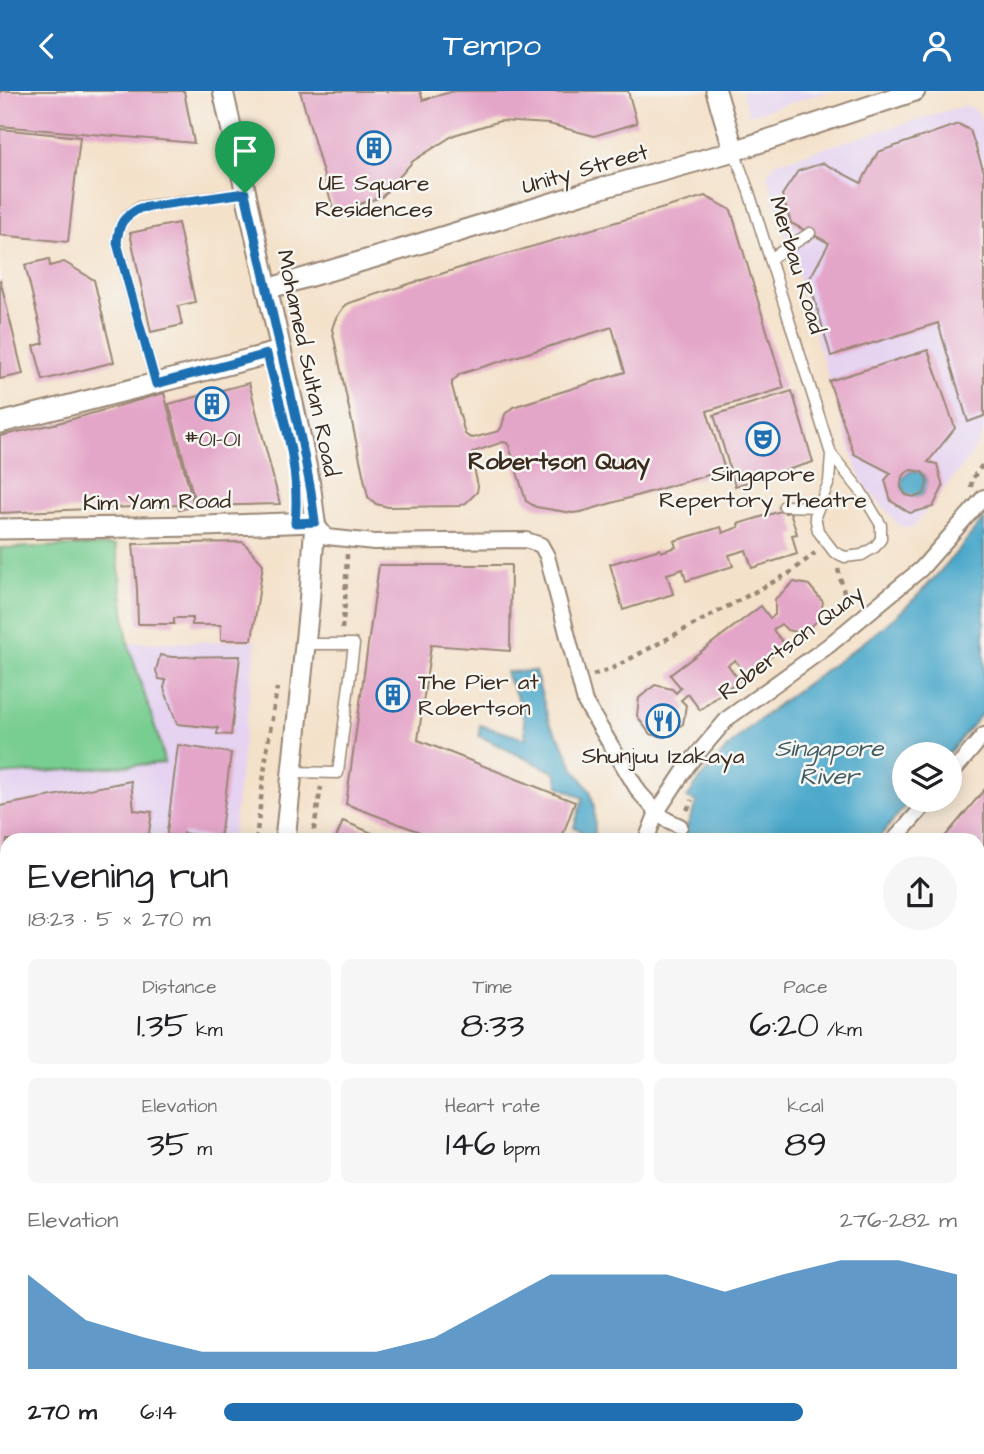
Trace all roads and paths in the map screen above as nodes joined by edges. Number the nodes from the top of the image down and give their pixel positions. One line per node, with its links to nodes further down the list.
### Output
1 (223, 91): 5 (street, Mohamed Sultan Road)
2 (716, 91): 4 (street, Merbau Road)
3 (915, 91): 4 (street, Unity Street)
4 (734, 151): 7 (lane, Merbau Road); 8 (street, Unity Street)
5 (245, 193): 8 (street, Mohamed Sultan Road); 10 (lane)
6 (810, 233): 7 (lane)
7 (770, 259): 12 (lane, Merbau Road)
8 (267, 289): 9 (street, Mohamed Sultan Road)
9 (281, 351): 10 (street); 16 (street, Mohamed Sultan Road)
10 (156, 384): 11 (street)
11 (0, 423)
12 (831, 454): 15 (lane, Merbau Road); 18 (lane, Merbau Road)
13 (984, 497): 20 (street, Robertson Quay)
14 (785, 506): 15 (lane)
15 (819, 507): 18 (lane, Merbau Road)
16 (315, 522): 17 (street, Kim Yam Road); 21 (street, Mohamed Sultan Road); 22 (street)
17 (0, 529)
18 (834, 552): 20 (path)
19 (809, 556): 22 (path)
20 (852, 627): 27 (street, Robertson Quay)
21 (306, 645): 26 (street, Mohamed Sultan Road); 26 (lane)
22 (579, 680): 27 (street)
23 (279, 681): 30 (path)
24 (984, 736): 25 (street)
25 (962, 761)
26 (292, 772): 31 (street, Mohamed Sultan Road)
27 (657, 812): 29 (street); 32 (street, Robertson Quay)
28 (918, 812): 33 (street)
29 (680, 827)
30 (258, 833)
31 (286, 833)
32 (649, 833)
33 (900, 833)

